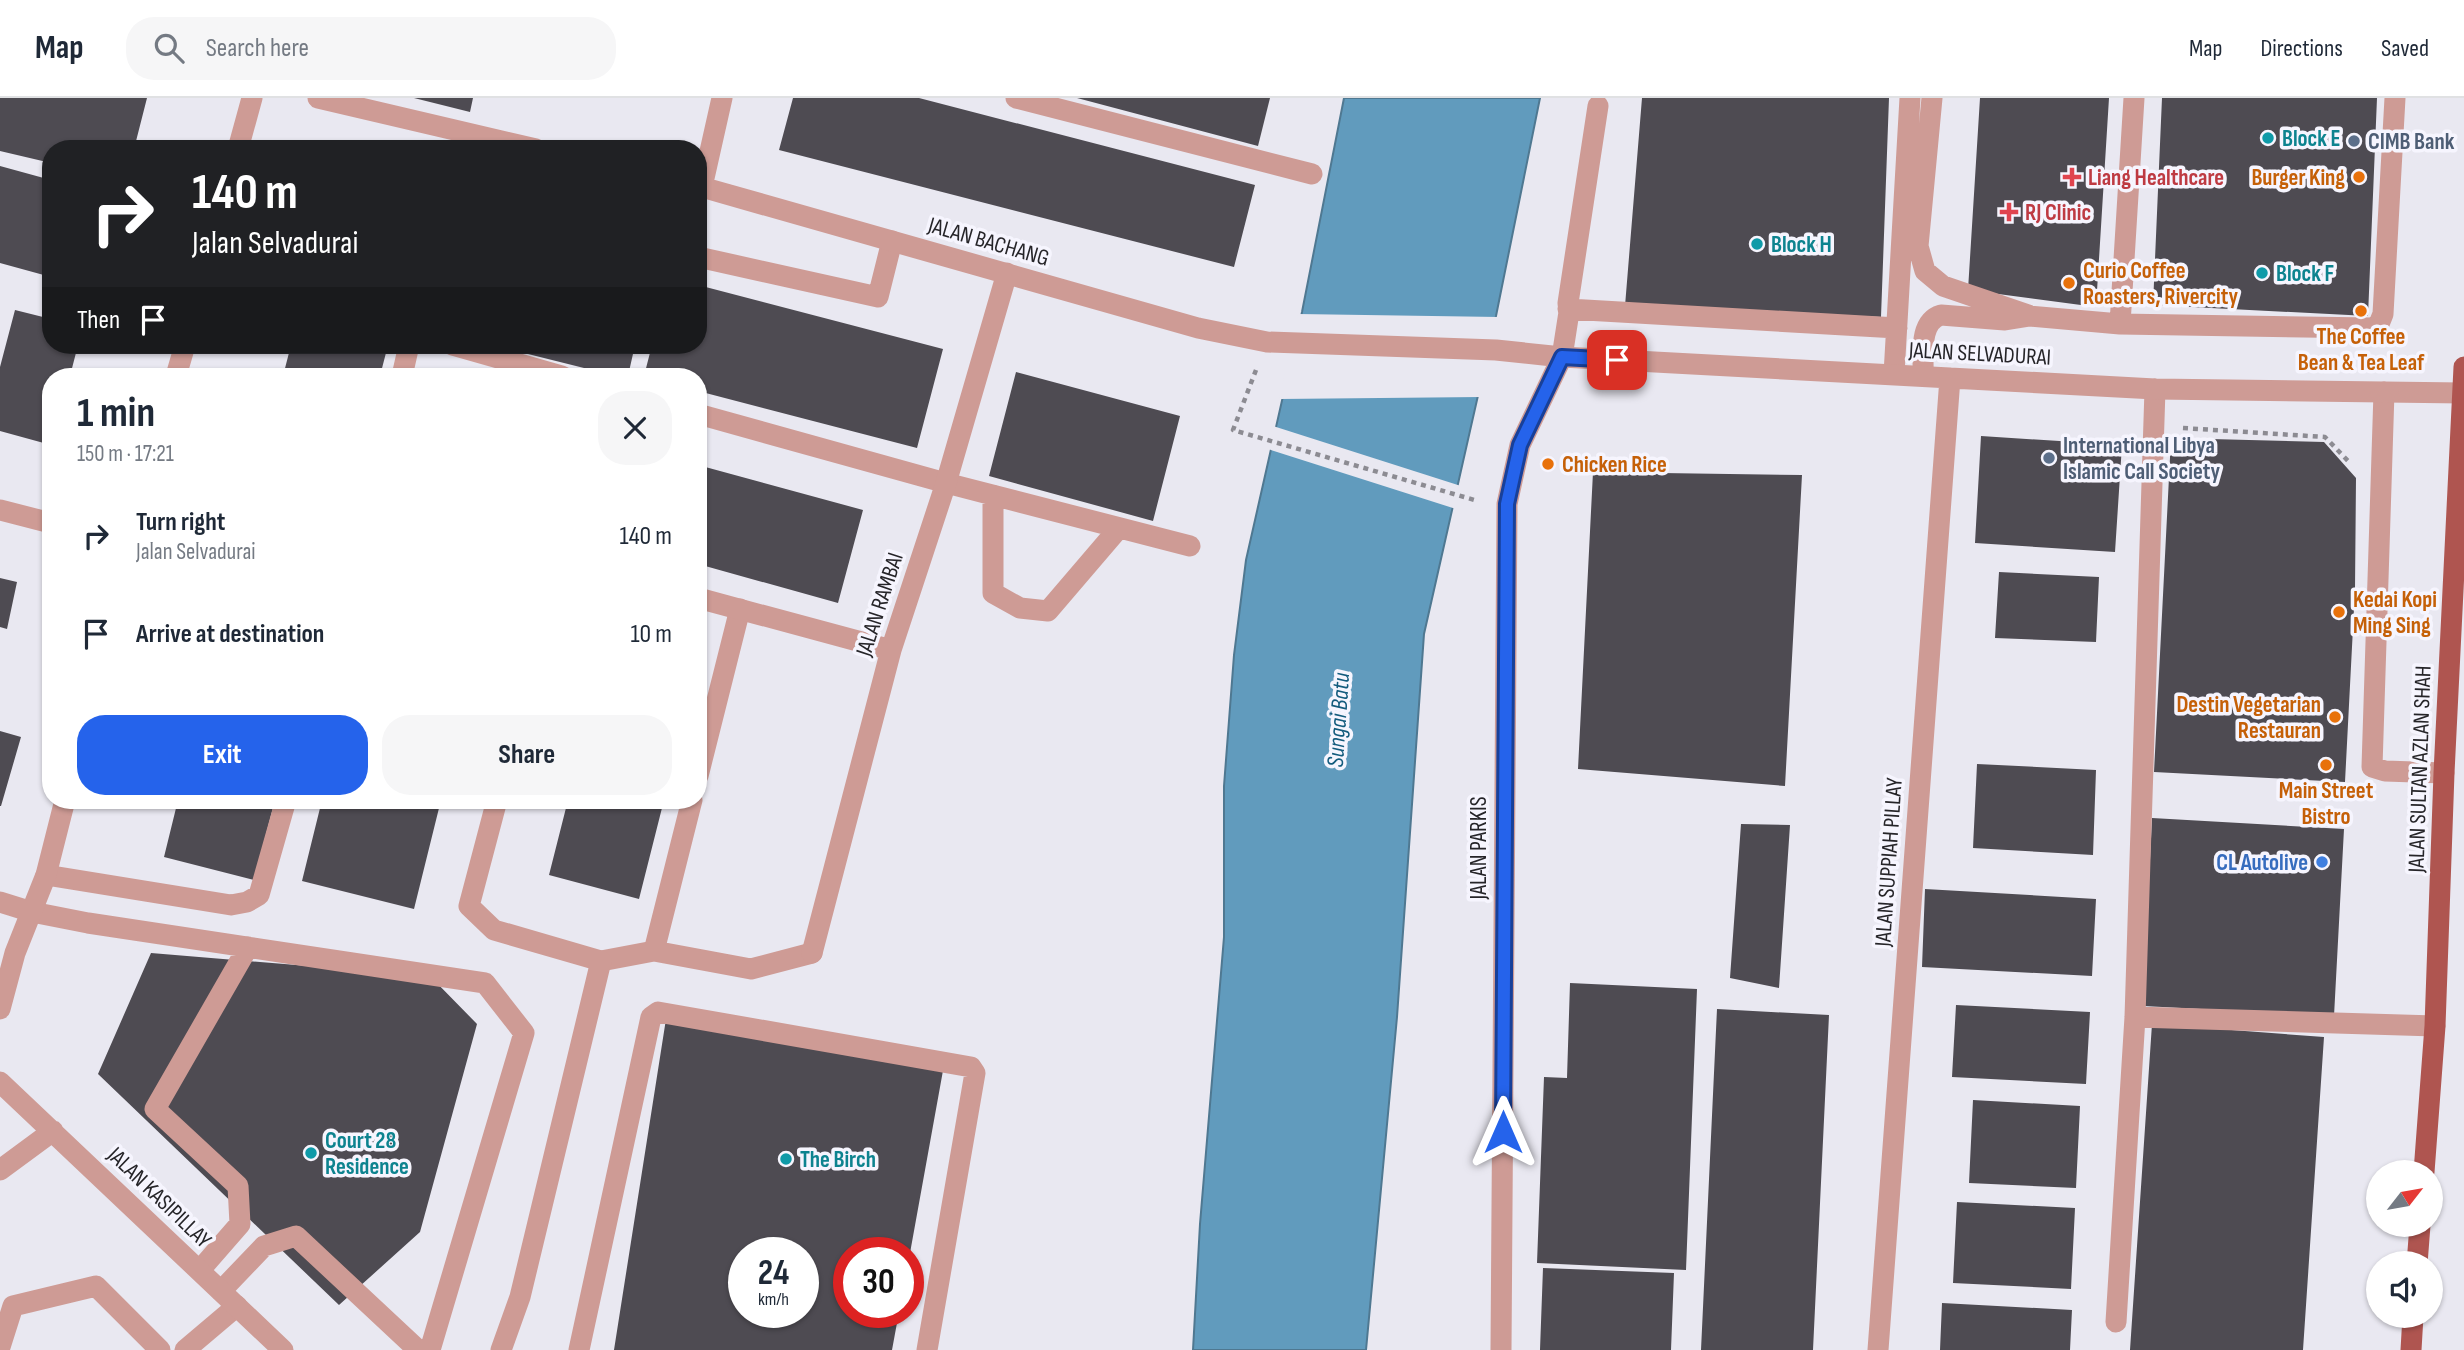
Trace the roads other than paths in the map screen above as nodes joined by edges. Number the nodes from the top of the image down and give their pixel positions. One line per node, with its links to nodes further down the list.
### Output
1 (252, 98): 10 (street)
2 (318, 98): 11 (street)
3 (723, 98): 12 (street)
4 (1016, 98): 13 (street)
5 (1910, 98): 21 (street)
6 (1932, 98): 19 (street)
7 (2134, 98): 20 (street)
8 (2395, 98): 20 (street)
9 (1598, 106): 18 (street, JALAN PARKIS)
10 (240, 140)
11 (498, 140)
12 (707, 160)
13 (1312, 174)
14 (707, 189): 15 (street, JALAN BACHANG)
15 (892, 241): 16 (street); 17 (street, JALAN BACHANG)
16 (707, 259)
17 (1007, 273): 22 (street, JALAN BACHANG); 34 (street, JALAN RAMBAI)
18 (1568, 309): 21 (street); 24 (street, JALAN PARKIS)
19 (2030, 316): 20 (street); 28 (street)
20 (2120, 324)
21 (1897, 328): 27 (street)
22 (1496, 350): 24 (street, JALAN SELVADURAI)
23 (484, 354): 26 (street)
24 (1562, 357): 27 (street, JALAN SELVADURAI); 75 (street, JALAN PARKIS)
25 (2464, 367): 32 (main road, JALAN SULTAN AZLAN SHAH)
26 (534, 368)
27 (1894, 374): 28 (street, JALAN SELVADURAI)
28 (1923, 376): 29 (street, JALAN SELVADURAI)
29 (1950, 378): 30 (street, JALAN SELVADURAI); 76 (street, JALAN SUPPIAH PILLAY)
30 (2155, 389): 31 (street, JALAN SELVADURAI); 56 (street)
31 (2384, 392): 32 (street, JALAN SELVADURAI); 44 (street)
32 (2463, 393): 44 (main road, JALAN SULTAN AZLAN SHAH)
33 (707, 417): 34 (street)
34 (946, 483): 35 (street); 42 (street, JALAN RAMBAI)
35 (993, 495): 38 (street); 38 (street)
36 (0, 510): 37 (street)
37 (42, 521)
38 (1119, 527): 39 (street)
39 (1190, 546)
40 (707, 600): 41 (street)
41 (740, 609): 42 (street); 43 (street)
42 (891, 650): 53 (street, JALAN RAMBAI)
43 (707, 740)
44 (2444, 773): 57 (main road, JALAN SULTAN AZLAN SHAH)
45 (63, 809): 49 (street)
46 (283, 809): 49 (street)
47 (495, 809): 54 (street)
48 (690, 809): 53 (street)
49 (46, 875): 51 (street)
50 (0, 902): 51 (street)
51 (32, 912): 52 (street); 55 (street)
52 (248, 947): 62 (street); 71 (street)
53 (654, 951): 54 (street)
54 (601, 961): 72 (street)
55 (0, 1009)
56 (2135, 1017): 57 (street); 64 (street)
57 (2435, 1026): 60 (main road, JALAN SULTAN AZLAN SHAH)
58 (0, 1082): 59 (street, JALAN KASIPILLAY)
59 (53, 1131): 61 (street); 62 (street, JALAN KASIPILLAY)
60 (2425, 1160)
61 (0, 1170)
62 (200, 1270): 63 (street, JALAN KASIPILLAY)
63 (229, 1298): 68 (street); 69 (street, JALAN KASIPILLAY); 70 (street)
64 (2116, 1322)
65 (2412, 1328): 77 (main road)
66 (0, 1347): 67 (street)
67 (160, 1350)
68 (185, 1350)
69 (283, 1350)
70 (418, 1350)
71 (430, 1350)
72 (500, 1350)
73 (579, 1350): 74 (street)
74 (928, 1350)
75 (1501, 1350)
76 (1878, 1350)
77 (2411, 1350)

